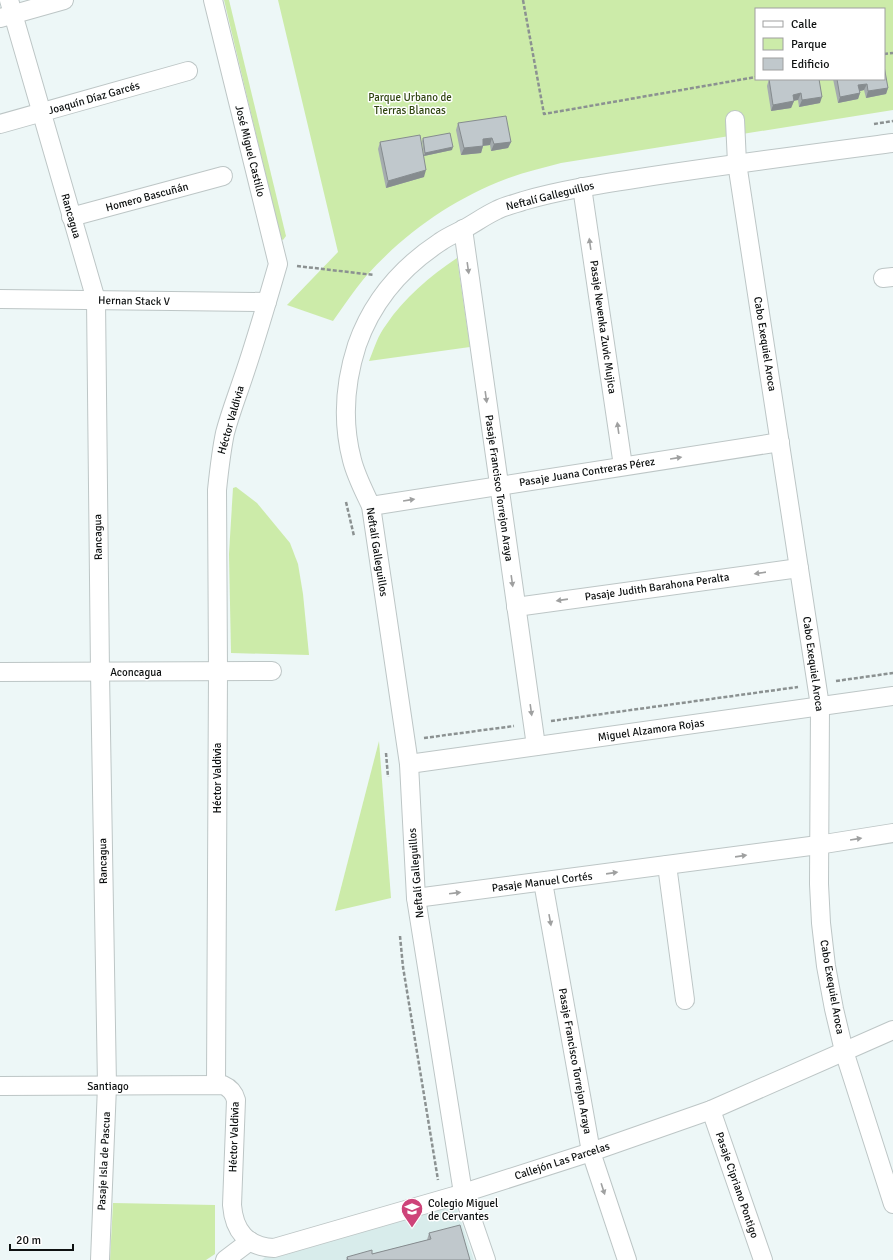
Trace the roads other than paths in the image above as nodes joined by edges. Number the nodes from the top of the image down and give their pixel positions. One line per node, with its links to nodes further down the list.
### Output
1 (64, 0): 3 (street)
2 (213, 0): 16 (street, José Miguel Castillo)
3 (7, 11): 5 (street, Rancagua)
4 (188, 71): 5 (street, Joaquín Díaz Garcés)
5 (41, 113): 7 (street, Joaquín Díaz Garcés); 12 (street, Rancagua)
6 (735, 120): 9 (street, Cabo Exequiel Aroca)
7 (0, 124)
8 (893, 143): 9 (street, Neftalí Galleguillos)
9 (737, 163): 11 (street, Neftalí Galleguillos); 17 (street, Cabo Exequiel Aroca)
10 (223, 176): 12 (street, Homero Bascuñán)
11 (582, 187): 13 (street, Neftalí Galleguillos); 18 (street, Pasaje Nevenka Zuvic Mujica, one-way to 11)
12 (71, 216): 15 (street, Rancagua)
13 (463, 229): 19 (street, Pasaje Francisco Torrejon Araya, one-way to 19); 20 (street, Neftalí Galleguillos)
14 (0, 299): 15 (street, Hernan Stack V)
15 (96, 300): 16 (street, Hernan Stack V); 24 (street, Rancagua)
16 (267, 302): 25 (street, Héctor Valdivia)
17 (780, 442): 18 (street, Pasaje Juana Contreras Pérez, one-way to 17); 21 (street, Cabo Exequiel Aroca)
18 (623, 466): 19 (street, Pasaje Juana Contreras Pérez)
19 (499, 486): 20 (street, Pasaje Juana Contreras Pérez, one-way to 19); 22 (street, Pasaje Francisco Torrejon Araya, one-way to 22)
20 (371, 506): 30 (street, Neftalí Galleguillos)
21 (799, 568): 22 (street, Pasaje Judith Barahona Peralta, one-way to 22); 28 (street, Cabo Exequiel Aroca)
22 (516, 607): 29 (street, Pasaje Francisco Torrejon Araya, one-way to 29)
23 (0, 672): 24 (street, Aconcagua)
24 (100, 672): 25 (street, Aconcagua); 41 (street, Rancagua)
25 (218, 672): 26 (street, Aconcagua); 39 (street, Héctor Valdivia)
26 (272, 672)
27 (893, 696): 28 (street, Miguel Alzamora Rojas)
28 (820, 706): 29 (street, Miguel Alzamora Rojas); 32 (street, Cabo Exequiel Aroca)
29 (536, 746): 30 (street, Miguel Alzamora Rojas)
30 (409, 764): 35 (street, Neftalí Galleguillos)
31 (893, 834): 32 (street, Pasaje Manuel Cortés, one-way to 31)
32 (818, 845): 33 (street, Pasaje Manuel Cortés, one-way to 32); 38 (street, Cabo Exequiel Aroca)
33 (667, 865): 34 (street, Pasaje Manuel Cortés, one-way to 33); 36 (street)
34 (543, 882): 35 (street, Pasaje Manuel Cortés, one-way to 34); 43 (street, Pasaje Francisco Torrejon Araya, one-way to 43)
35 (416, 898): 44 (street, Neftalí Galleguillos)
36 (685, 1000)
37 (893, 1030): 38 (street, Callejón Las Parcelas)
38 (844, 1051): 42 (street, Callejón Las Parcelas); 45 (street, Cabo Exequiel Aroca)
39 (216, 1085): 41 (street, Santiago); 46 (street, Héctor Valdivia)
40 (0, 1086): 41 (street, Santiago)
41 (108, 1086): 47 (street, Pasaje Isla de Pascua)
42 (711, 1110): 43 (street, Callejón Las Parcelas); 51 (street, Pasaje Cipriano Pontigo)
43 (591, 1152): 44 (street, Callejón Las Parcelas); 50 (street, Pasaje Francisco Torrejon Araya, one-way to 50)
44 (463, 1193): 46 (street, Callejón Las Parcelas); 49 (street, Neftalí Galleguillos)
45 (893, 1204)
46 (250, 1242): 48 (street)
47 (100, 1260)
48 (225, 1260)
49 (486, 1260)
50 (627, 1260)
51 (762, 1260)

